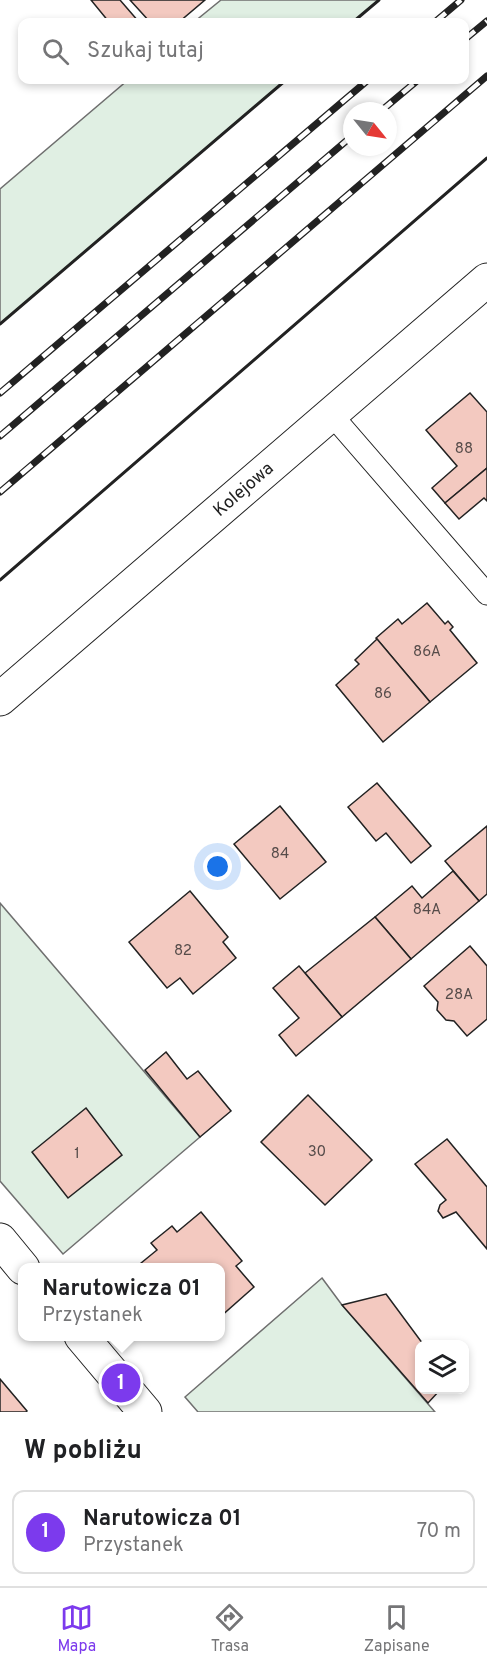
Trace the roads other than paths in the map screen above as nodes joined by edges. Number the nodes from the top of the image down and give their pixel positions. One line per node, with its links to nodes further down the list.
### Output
1 (487, 280): 2 (street, Kolejowa)
2 (331, 414): 3 (lane); 4 (street, Kolejowa)
3 (487, 594)
4 (0, 699)
5 (0, 1240): 6 (street)
6 (19, 1263)
7 (85, 1341): 8 (street)
8 (146, 1412)

